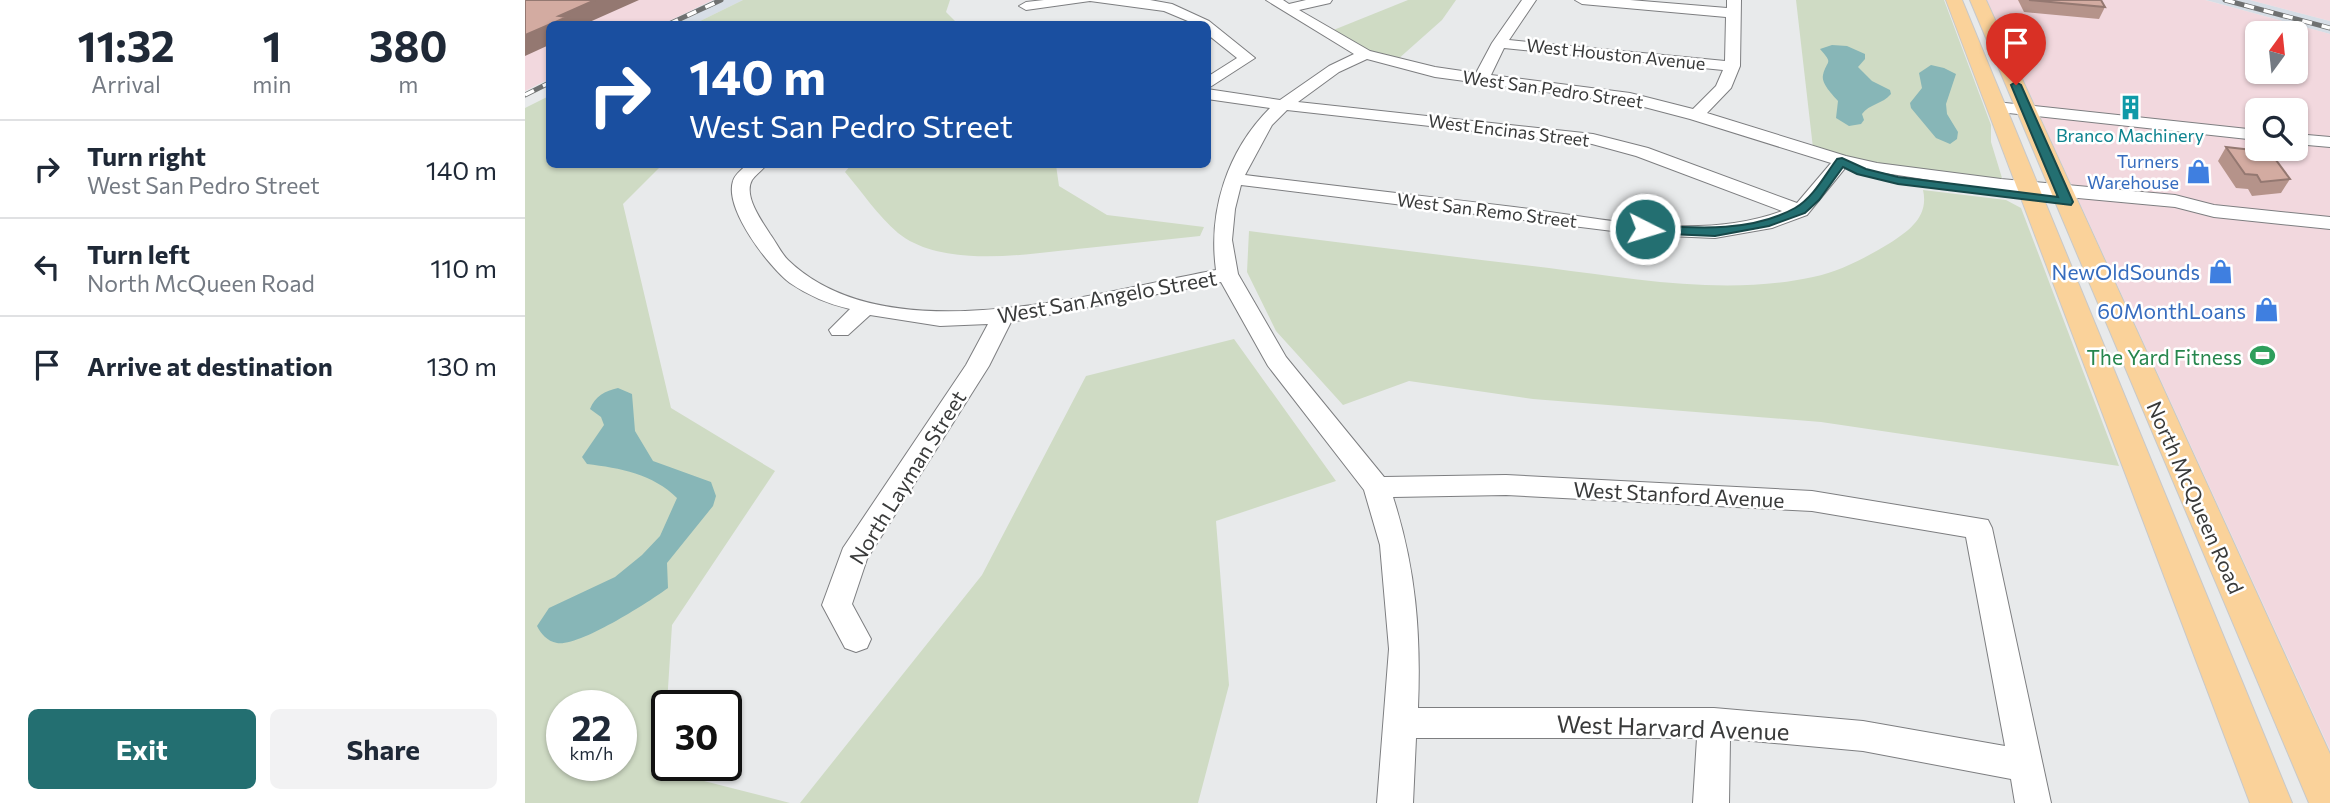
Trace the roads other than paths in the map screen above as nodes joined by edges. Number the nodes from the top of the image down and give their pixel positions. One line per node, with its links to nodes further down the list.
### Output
1 (1084, 0): 9 (street)
2 (1096, 0): 11 (street)
3 (1325, 0): 8 (street)
4 (1529, 0): 13 (street)
5 (1582, 0): 10 (street)
6 (1954, 0): 20 (main road, North McQueen Road)
7 (1978, 0): 21 (main road, North McQueen Road)
8 (1281, 4): 14 (street, West San Pedro Street)
9 (1029, 7)
10 (1734, 7): 15 (street)
11 (1199, 21)
12 (1211, 30): 17 (street)
13 (1499, 43): 15 (street, West Houston Avenue); 16 (street)
14 (1365, 54): 16 (street, West San Pedro Street); 19 (street)
15 (1732, 66): 22 (street)
16 (1481, 79): 22 (street, West San Pedro Street)
17 (1211, 81)
18 (1211, 95): 19 (street, West Encinas Street)
19 (1283, 106): 28 (street); 30 (street, West Encinas Street)
20 (1996, 107): 21 (street); 29 (main road, North McQueen Road)
21 (2027, 110): 23 (street); 29 (main road, North McQueen Road)
22 (1696, 115): 26 (street, West San Pedro Street)
23 (2245, 134)
24 (2308, 140): 25 (street)
25 (2330, 142)
26 (1842, 161): 29 (street, West San Pedro Street); 30 (street)
27 (754, 168): 33 (street, West San Angelo Street)
28 (1233, 179): 30 (street, West San Remo Street); 32 (street)
29 (2047, 195): 31 (street, West San Pedro Street); 41 (main road, North McQueen Road); 45 (main road, North McQueen Road)
30 (1800, 211)
31 (2330, 223)
32 (1227, 274): 34 (street, West San Angelo Street); 36 (street)
33 (866, 307): 34 (street, West San Angelo Street); 35 (street)
34 (1003, 317): 37 (street, North Layman Street)
35 (840, 330)
36 (1377, 487): 38 (street); 40 (street, West Stanford Avenue)
37 (856, 639)
38 (1402, 723): 39 (street, West Harvard Avenue); 42 (street)
39 (1714, 723): 40 (street, West Harvard Avenue); 43 (street)
40 (2024, 765): 44 (street)
41 (2330, 802)
42 (1395, 803)
43 (1711, 803)
44 (2033, 803)
45 (2271, 803)

